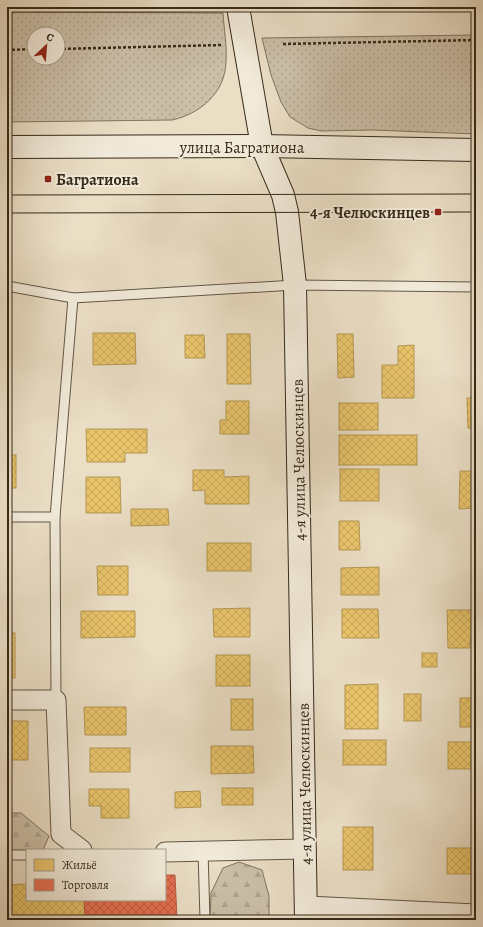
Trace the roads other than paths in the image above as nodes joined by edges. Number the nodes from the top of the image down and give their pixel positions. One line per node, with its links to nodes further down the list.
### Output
1 (238, 7): 2 (main road, 4-я улица Челюскинцев)
2 (262, 146): 3 (main road, улица Багратиона); 4 (main road, улица Багратиона); 5 (main road, 4-я улица Челюскинцев)
3 (7, 148)
4 (476, 150)
5 (295, 285): 7 (lane); 8 (lane); 14 (main road, 4-я улица Челюскинцев)
6 (7, 286): 8 (lane)
7 (476, 286)
8 (73, 298): 10 (lane)
9 (7, 517): 10 (lane)
10 (55, 517): 12 (lane)
11 (7, 700): 12 (street)
12 (56, 700): 13 (street)
13 (81, 849)
14 (306, 849): 15 (street); 19 (main road, 4-я улица Челюскинцев)
15 (204, 851): 16 (street); 21 (lane)
16 (166, 852)
17 (7, 855): 18 (lane)
18 (26, 855)
19 (306, 913): 20 (street)
20 (476, 914)
21 (205, 920)

